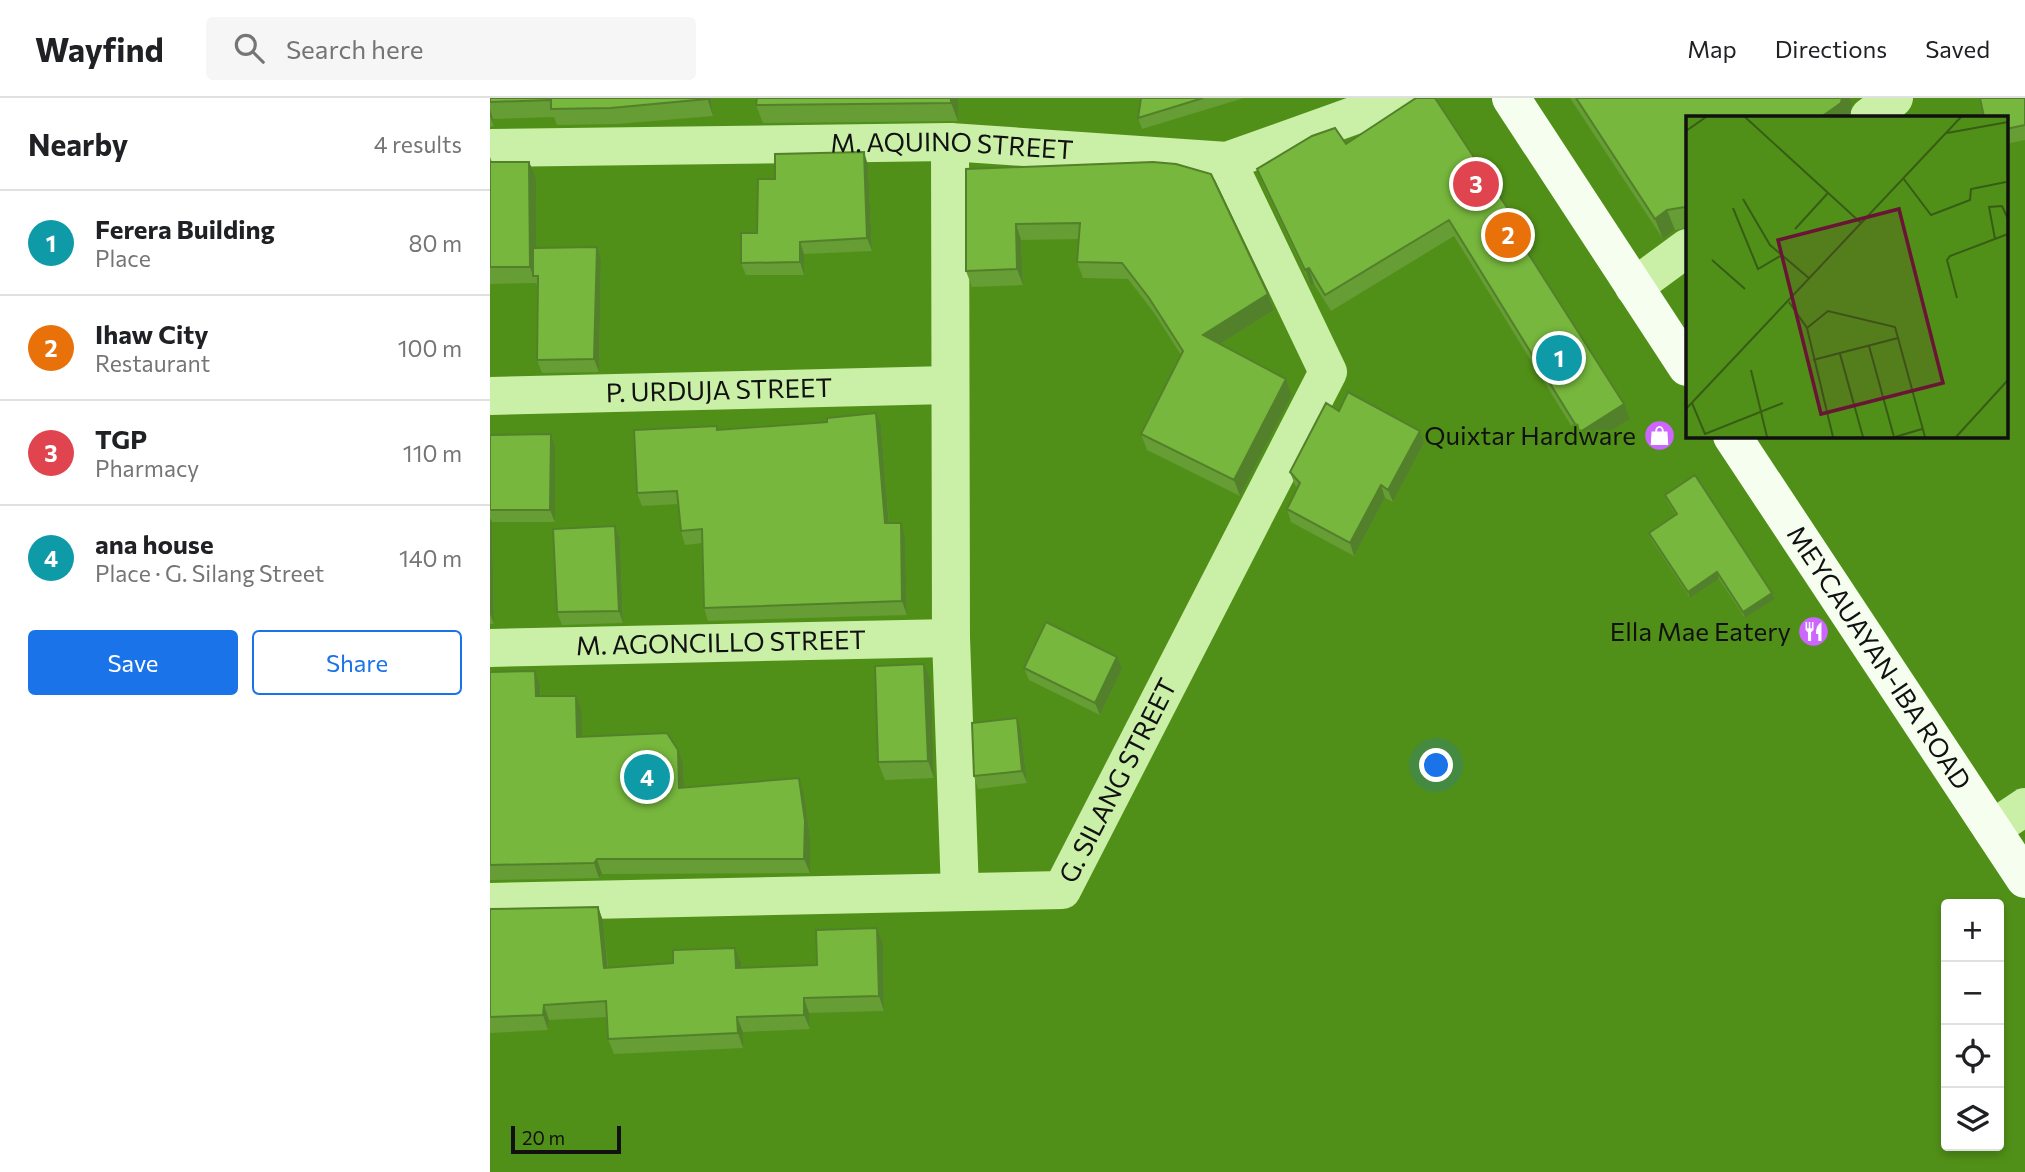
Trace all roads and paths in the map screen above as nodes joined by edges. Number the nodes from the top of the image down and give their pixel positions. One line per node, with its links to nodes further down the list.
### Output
1 (1403, 98): 5 (street, M. AQUINO STREET)
2 (1511, 98): 7 (main road)
3 (950, 142): 4 (street, M. AQUINO STREET); 5 (street, M. AQUINO STREET); 9 (street)
4 (490, 148)
5 (1227, 161): 17 (street, G. SILANG STREET)
6 (1686, 249): 7 (street)
7 (1634, 287): 8 (main road)
8 (1686, 365)
9 (948, 385): 10 (street, P. URDUJA STREET); 12 (street)
10 (490, 396)
11 (1733, 438): 15 (main road, MEYCAUAYAN-IBA ROAD)
12 (950, 638): 13 (street, M. AGONCILLO STREET); 17 (street)
13 (490, 648)
14 (2025, 807): 15 (street)
15 (1993, 829): 16 (main road, MEYCAUAYAN-IBA ROAD)
16 (2025, 879)
17 (960, 892): 18 (street, G. SILANG STREET)
18 (490, 902)

